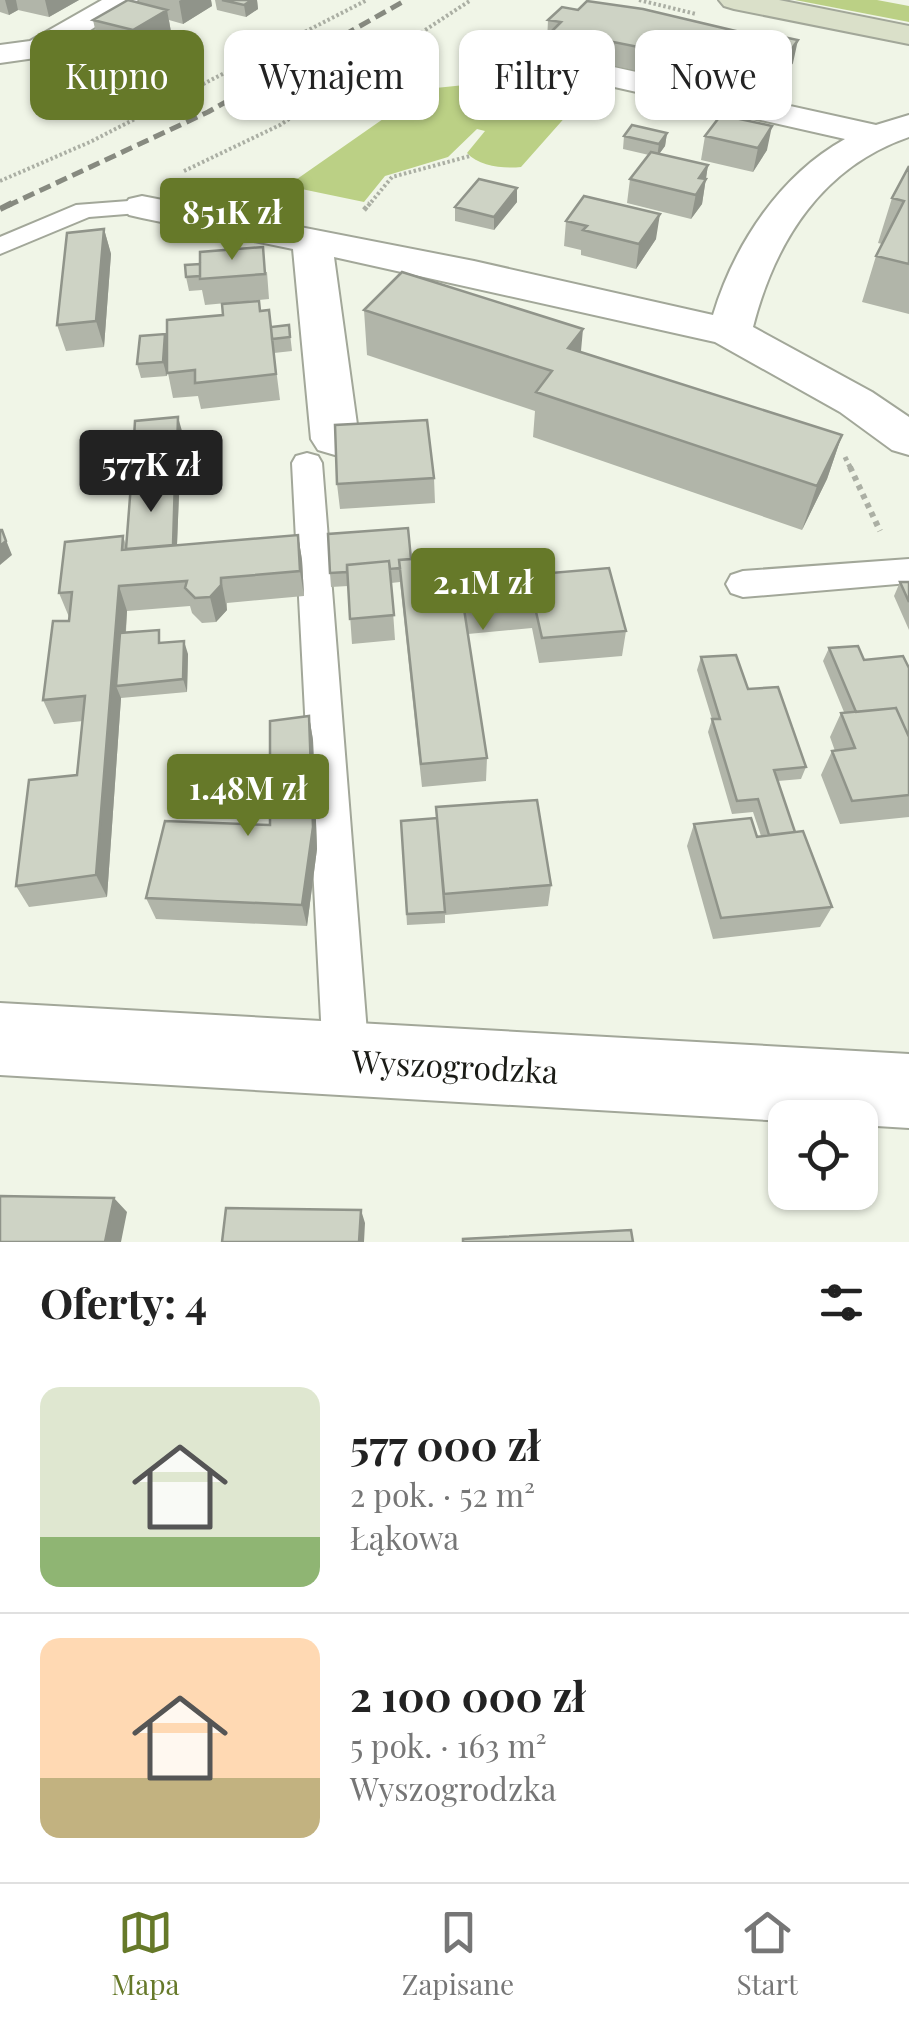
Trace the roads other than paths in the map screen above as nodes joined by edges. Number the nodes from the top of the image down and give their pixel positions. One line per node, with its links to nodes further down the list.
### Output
1 (123, 0): 4 (street)
2 (734, 0): 3 (main road)
3 (909, 35)
4 (8, 50)
5 (615, 75): 6 (street)
6 (891, 130): 10 (street)
7 (142, 206): 8 (street); 9 (lane)
8 (323, 243): 10 (street); 12 (street)
9 (0, 246)
10 (730, 332): 11 (street)
11 (903, 427)
12 (321, 451): 16 (lane)
13 (904, 572): 14 (lane)
14 (743, 584)
15 (0, 1039): 16 (street, Wyszogrodzka)
16 (346, 1058): 17 (street, Wyszogrodzka)
17 (909, 1091)

